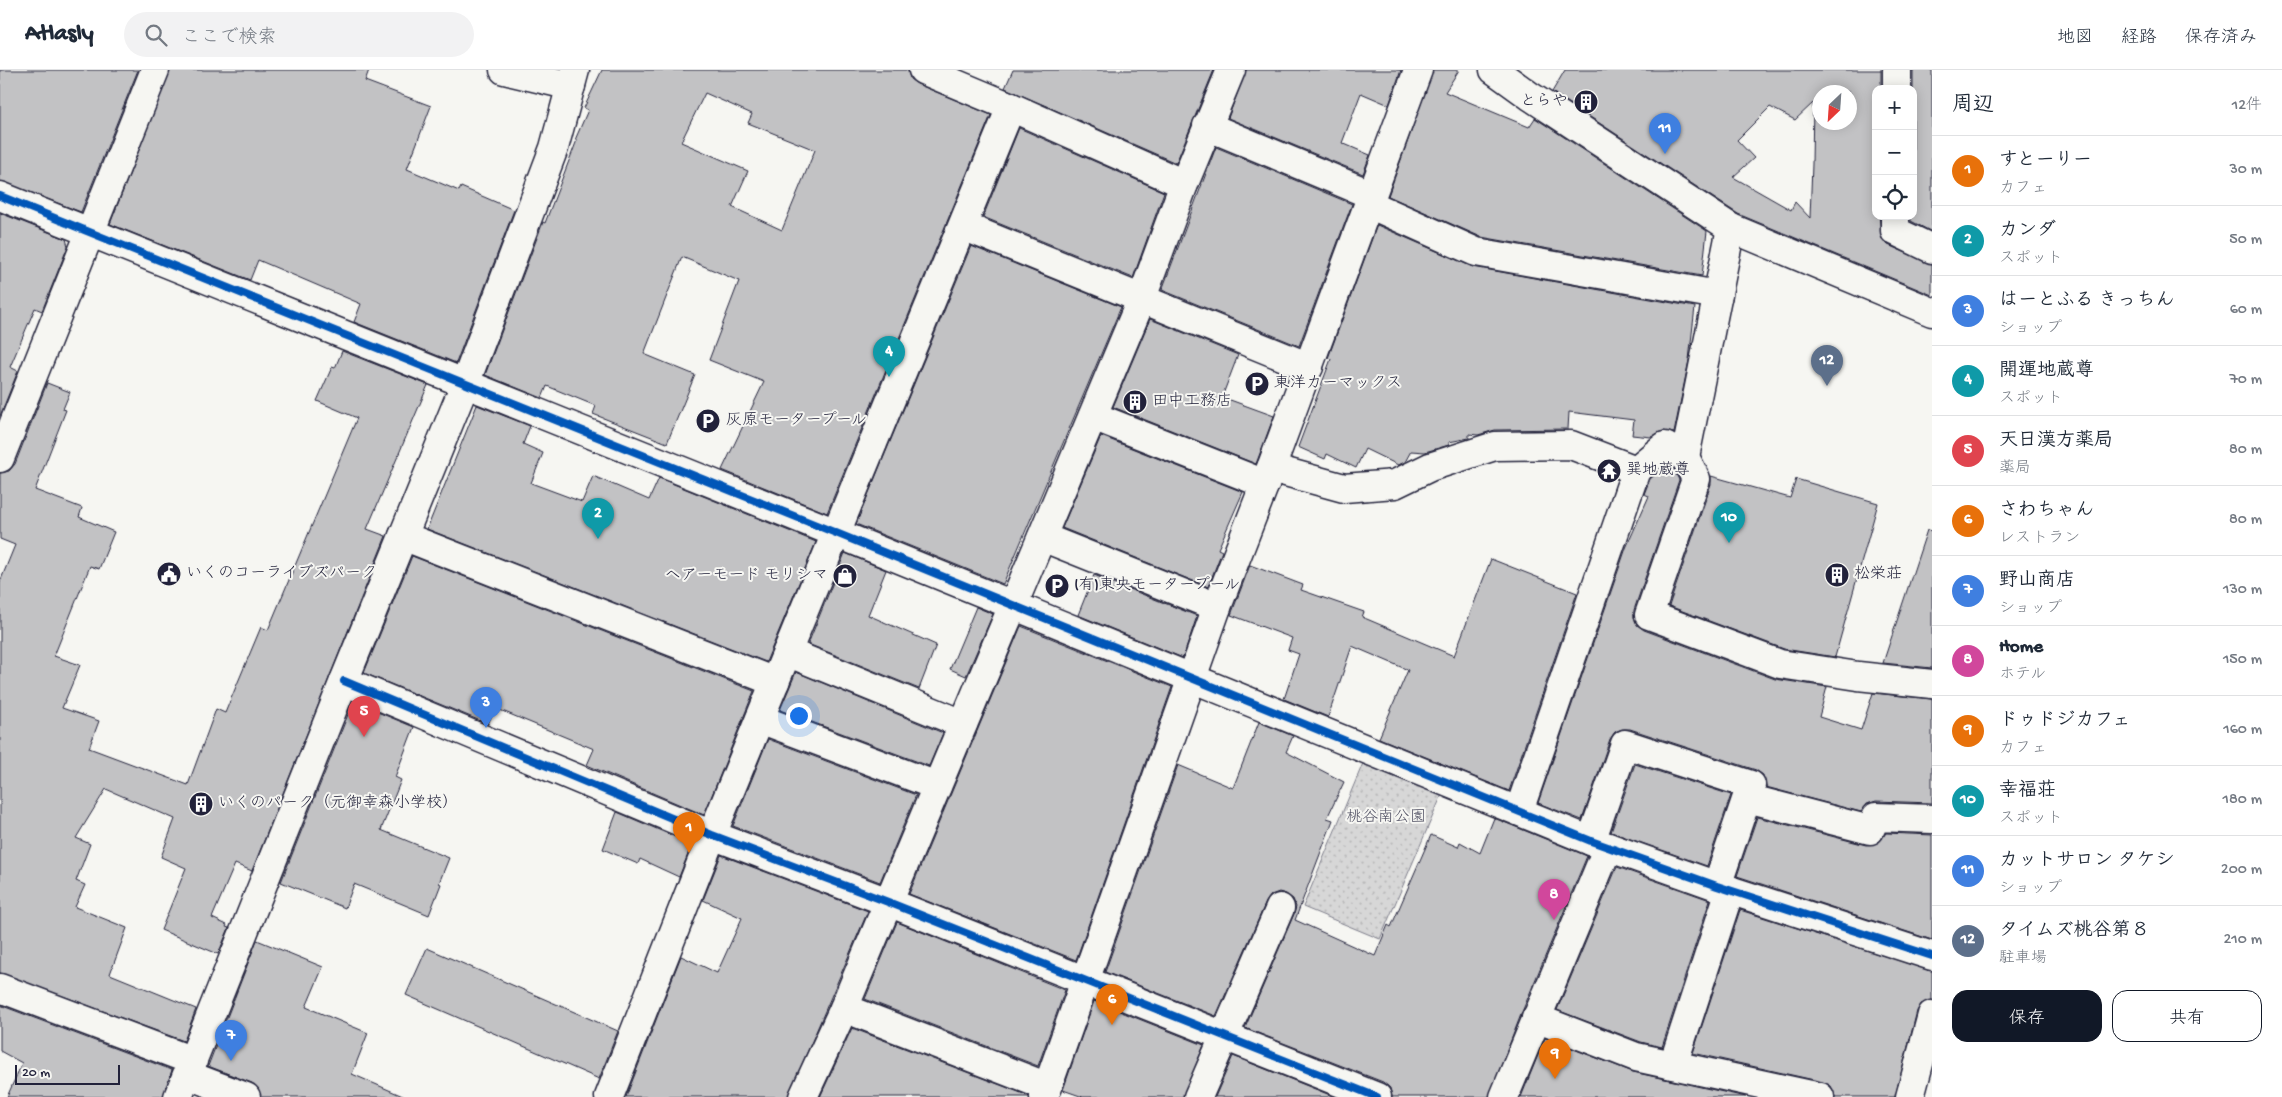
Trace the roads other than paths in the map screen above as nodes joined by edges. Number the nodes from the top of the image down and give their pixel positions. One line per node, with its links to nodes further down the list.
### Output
1 (156, 70): 18 (street)
2 (504, 70): 8 (street)
3 (923, 70): 10 (street)
4 (1231, 70): 11 (street)
5 (1418, 70): 14 (street)
6 (1494, 70): 17 (street)
7 (1897, 70): 9 (street)
8 (573, 78): 24 (street)
9 (1897, 85)
10 (1011, 107): 12 (street); 16 (street)
11 (1207, 126): 12 (street); 14 (street)
12 (1184, 184): 21 (street)
13 (0, 196): 18 (street)
14 (1370, 200): 20 (street); 23 (street)
15 (1895, 220): 19 (street)
16 (963, 226): 21 (street); 30 (street)
17 (1732, 228): 20 (street); 22 (street)
18 (92, 234): 24 (street); 27 (street)
19 (1932, 249)
20 (1718, 295): 26 (street)
21 (1142, 298): 23 (street); 25 (street)
22 (1932, 312)
23 (1309, 367): 29 (street)
24 (465, 384): 30 (street); 31 (street)
25 (1092, 416): 29 (street); 32 (street)
26 (1685, 457): 28 (street); 39 (street)
27 (0, 458)
28 (1636, 470): 29 (street); 44 (street)
29 (1268, 476): 34 (street)
30 (836, 533): 33 (street); 35 (street)
31 (403, 536): 37 (street); 38 (street)
32 (1042, 536): 33 (street); 34 (street)
33 (1013, 606): 36 (street); 41 (street)
34 (1217, 607): 36 (street)
35 (787, 652): 38 (street); 41 (street)
36 (1191, 678): 44 (street); 52 (street)
37 (344, 681): 46 (street); 59 (street)
38 (775, 682): 40 (street)
39 (1932, 684)
40 (760, 719): 42 (street); 46 (street)
41 (963, 724): 42 (street)
42 (937, 786): 49 (street)
43 (1746, 798): 45 (street); 47 (street); 48 (street)
44 (1519, 811): 47 (street)
45 (1932, 819)
46 (712, 835): 49 (street); 62 (street)
47 (1599, 844): 48 (street); 56 (street)
48 (1724, 888): 51 (street); 58 (street)
49 (888, 902): 52 (street); 54 (street)
50 (1280, 908): 57 (street)
51 (1932, 956)
52 (1085, 980): 57 (street); 60 (street)
53 (0, 988): 59 (street)
54 (844, 1008): 60 (street); 63 (street)
55 (1932, 1015): 68 (street)
56 (1536, 1018): 58 (street); 66 (street)
57 (1224, 1036): 64 (street); 65 (street)
58 (1674, 1065): 67 (street)
59 (186, 1078): 61 (street)
60 (1046, 1092)
61 (246, 1097)
62 (609, 1097)
63 (803, 1097)
64 (1198, 1097)
65 (1376, 1097)
66 (1504, 1097)
67 (1820, 1097)
68 (1910, 1097)

